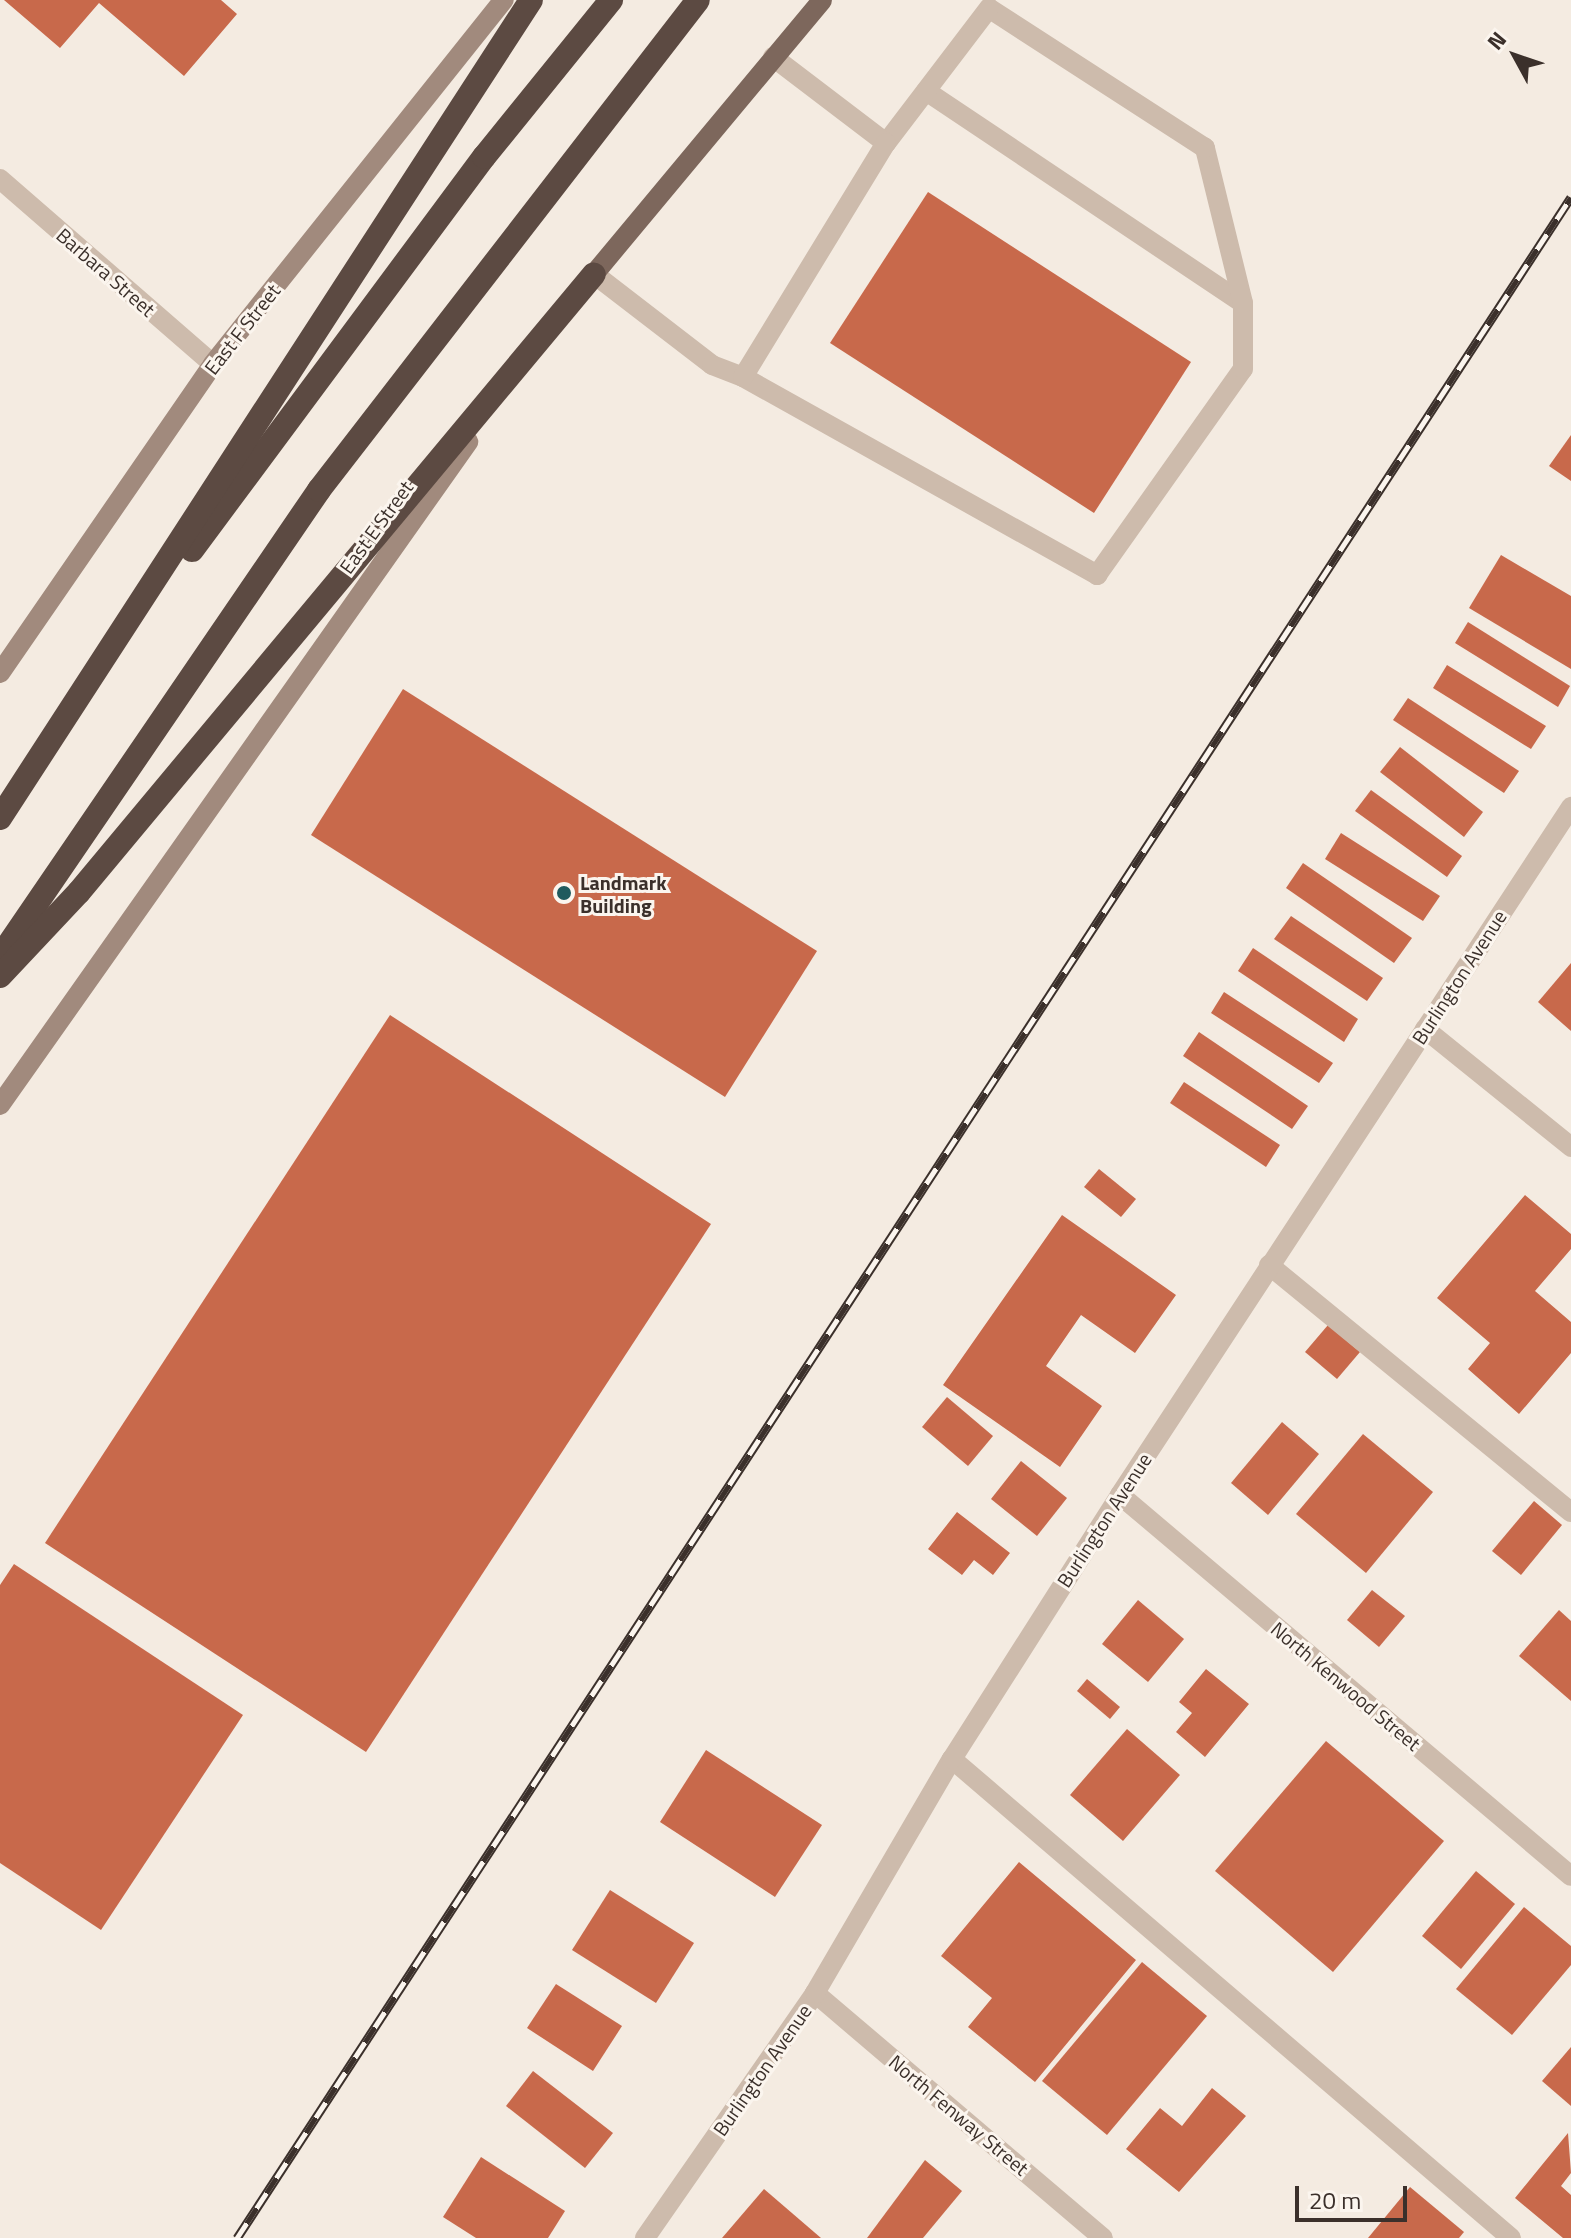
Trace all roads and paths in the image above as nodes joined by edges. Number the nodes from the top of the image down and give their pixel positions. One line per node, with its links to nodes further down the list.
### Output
1 (504, 0): 12 (main road, East F Street)
2 (531, 0): 15 (highway)
3 (611, 0): 15 (highway)
4 (698, 0): 18 (highway)
5 (822, 0): 6 (main road, East E Street)
6 (773, 57): 8 (street); 10 (main road, East E Street)
7 (926, 91): 8 (street); 11 (street); 11 (street)
8 (886, 143): 13 (street)
9 (0, 179): 12 (street, Barbara Street)
10 (594, 274): 13 (street); 19 (highway); 21 (main road, East E Street)
11 (1243, 303): 13 (street)
12 (213, 364): 14 (main road, East F Street)
13 (743, 377)
14 (0, 673)
15 (54, 735): 17 (highway)
16 (1571, 807): 20 (street, Burlington Avenue)
17 (0, 818)
18 (0, 957)
19 (0, 976)
20 (1425, 1029): 22 (street); 23 (street, Burlington Avenue)
21 (0, 1105)
22 (1571, 1147)
23 (1269, 1265): 24 (street, Burlington Avenue); 25 (street)
24 (1120, 1495): 26 (street, Burlington Avenue); 27 (street, North Kenwood Street)
25 (1571, 1512)
26 (952, 1759): 28 (street, Burlington Avenue); 31 (street)
27 (1571, 1876)
28 (815, 1993): 29 (street, Burlington Avenue); 30 (street, North Fenway Street)
29 (645, 2238)
30 (1103, 2238)
31 (1511, 2238)

